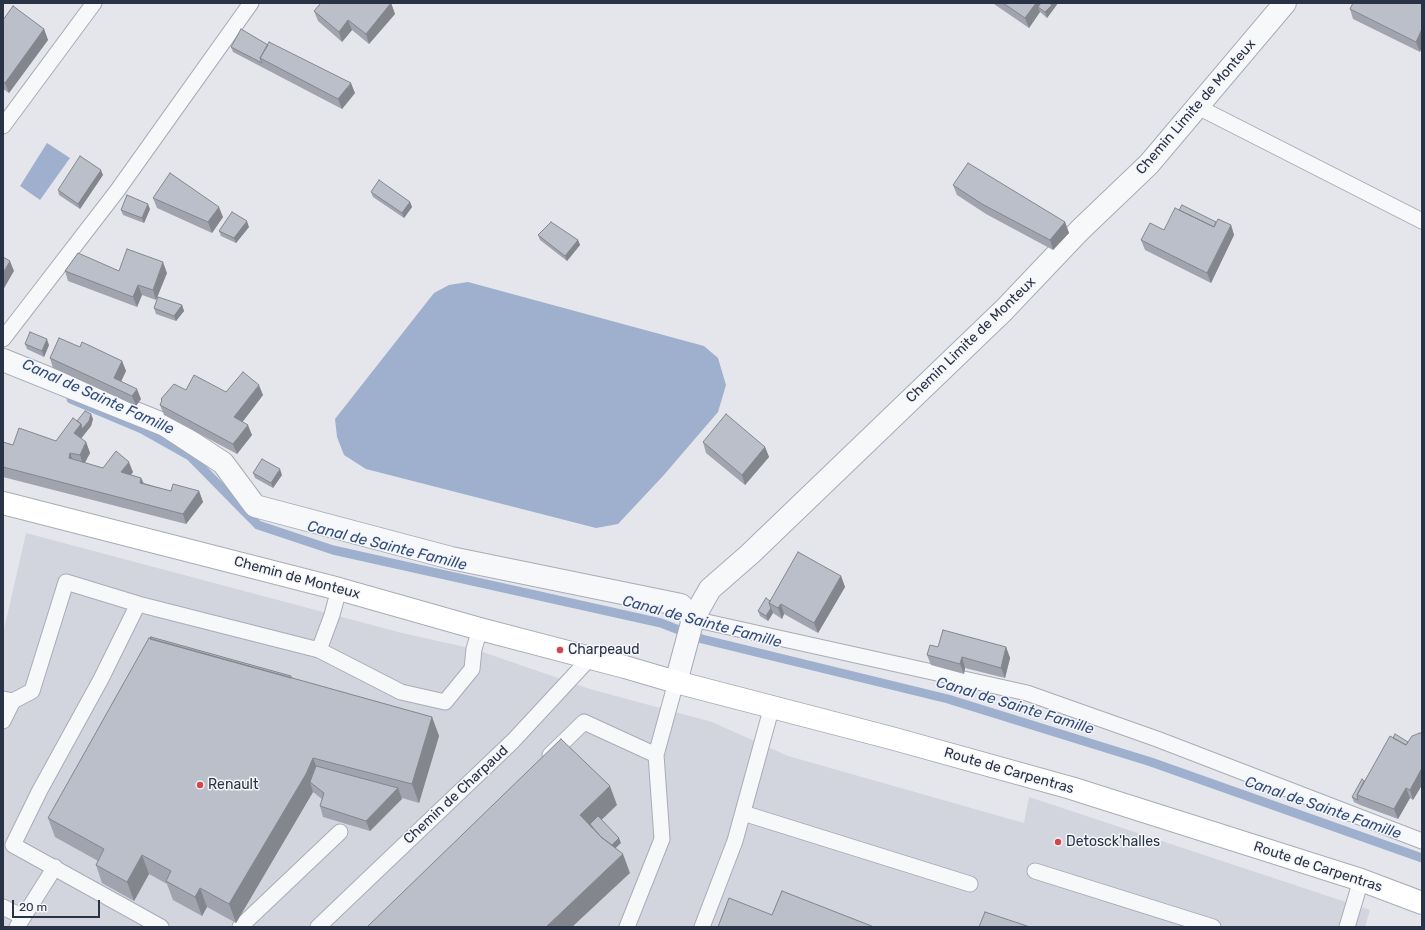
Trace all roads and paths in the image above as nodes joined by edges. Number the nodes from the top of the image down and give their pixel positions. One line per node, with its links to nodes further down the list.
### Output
1 (94, 3): 5 (lane)
2 (250, 3): 7 (lane)
3 (1285, 3): 4 (street, Chemin Limite de Monteux)
4 (1198, 106): 6 (lane); 12 (street, Chemin Limite de Monteux)
5 (3, 126)
6 (1422, 221)
7 (3, 339)
8 (3, 360): 12 (street)
9 (3, 503): 10 (main road, Chemin de Monteux)
10 (339, 589): 13 (main road, Chemin de Monteux); 14 (lane)
11 (138, 604): 14 (lane); 17 (lane); 25 (lane)
12 (693, 619): 16 (street, Chemin Limite de Monteux); 24 (lane)
13 (480, 629): 14 (lane); 15 (main road, Chemin de Monteux)
14 (319, 650)
15 (590, 658): 16 (main road, Route de Carpentras); 35 (lane, Chemin de Charpaud)
16 (676, 682): 18 (main road, Route de Carpentras); 20 (lane)
17 (8, 700): 19 (lane)
18 (772, 706): 22 (lane); 28 (main road, Route de Carpentras)
19 (3, 721)
20 (656, 755): 21 (lane); 36 (lane)
21 (542, 762)
22 (743, 813): 29 (lane); 37 (lane)
23 (340, 832): 34 (lane)
24 (1422, 841)
25 (8, 842): 26 (lane)
26 (54, 867): 32 (lane); 33 (lane)
27 (1035, 871): 38 (lane)
28 (1361, 880): 30 (main road, Route de Carpentras); 39 (lane)
29 (970, 884)
30 (1422, 903)
31 (3, 907): 32 (lane)
32 (20, 922)
33 (161, 927)
34 (240, 927)
35 (318, 927)
36 (628, 927)
37 (702, 927)
38 (1213, 927)
39 (1347, 927)

